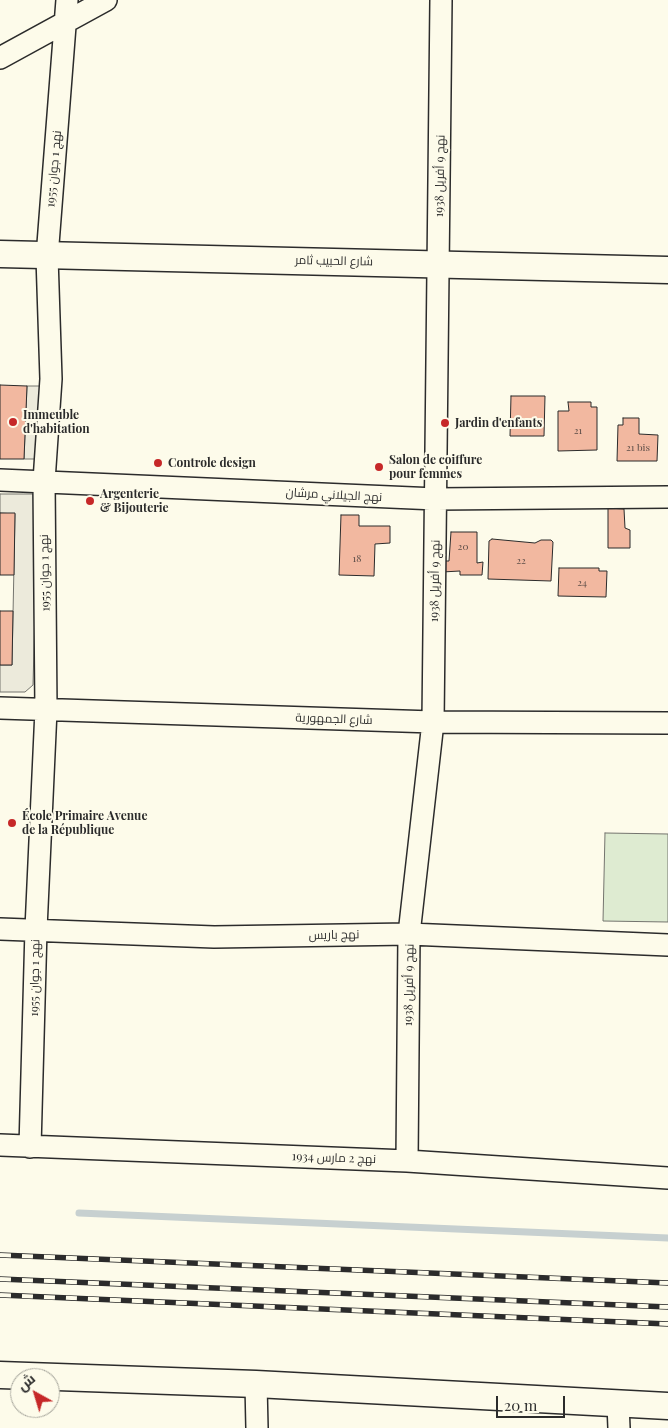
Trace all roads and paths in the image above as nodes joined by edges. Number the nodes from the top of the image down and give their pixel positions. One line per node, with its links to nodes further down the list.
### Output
1 (67, 0): 4 (street, نهج 1 جوان 1955)
2 (106, 0): 4 (street)
3 (441, 0): 8 (street, نهج 9 أفريل 1938)
4 (66, 23): 5 (street); 7 (street, نهج 1 جوان 1955)
5 (0, 58)
6 (0, 254): 7 (street, شارع الحبيب ثامر)
7 (47, 257): 8 (street, شارع الحبيب ثامر); 11 (street, نهج 1 جوان 1955)
8 (439, 263): 9 (street, شارع الحبيب ثامر); 13 (street, نهج 9 أفريل 1938)
9 (668, 270)
10 (0, 480): 11 (street, نهج الجيلاني مرشان)
11 (44, 481): 13 (street, نهج الجيلاني مرشان); 15 (street, نهج 1 جوان 1955)
12 (668, 497): 13 (street, نهج الجيلاني مرشان)
13 (436, 499): 16 (street, نهج 9 أفريل 1938)
14 (0, 708): 15 (street, شارع الجمهورية)
15 (46, 710): 16 (street, شارع الجمهورية); 19 (street, نهج 1 جوان 1955)
16 (433, 722): 17 (street, شارع الجمهورية); 20 (street, نهج 9 أفريل 1938)
17 (668, 723)
18 (0, 928): 19 (street, نهج باريس)
19 (36, 929): 20 (street, نهج باريس); 23 (street, نهج 1 جوان 1955)
20 (409, 934): 21 (street, نهج باريس); 24 (street, نهج 9 أفريل 1938)
21 (668, 945)
22 (0, 1145): 23 (street, نهج 2 مارس 1934)
23 (30, 1147): 24 (street, نهج 2 مارس 1934)
24 (407, 1161): 25 (street, نهج 2 مارس 1934)
25 (668, 1178)
26 (0, 1375): 27 (street)
27 (256, 1384): 29 (street); 30 (street)
28 (668, 1406): 29 (street)
29 (619, 1416)
30 (258, 1428)

